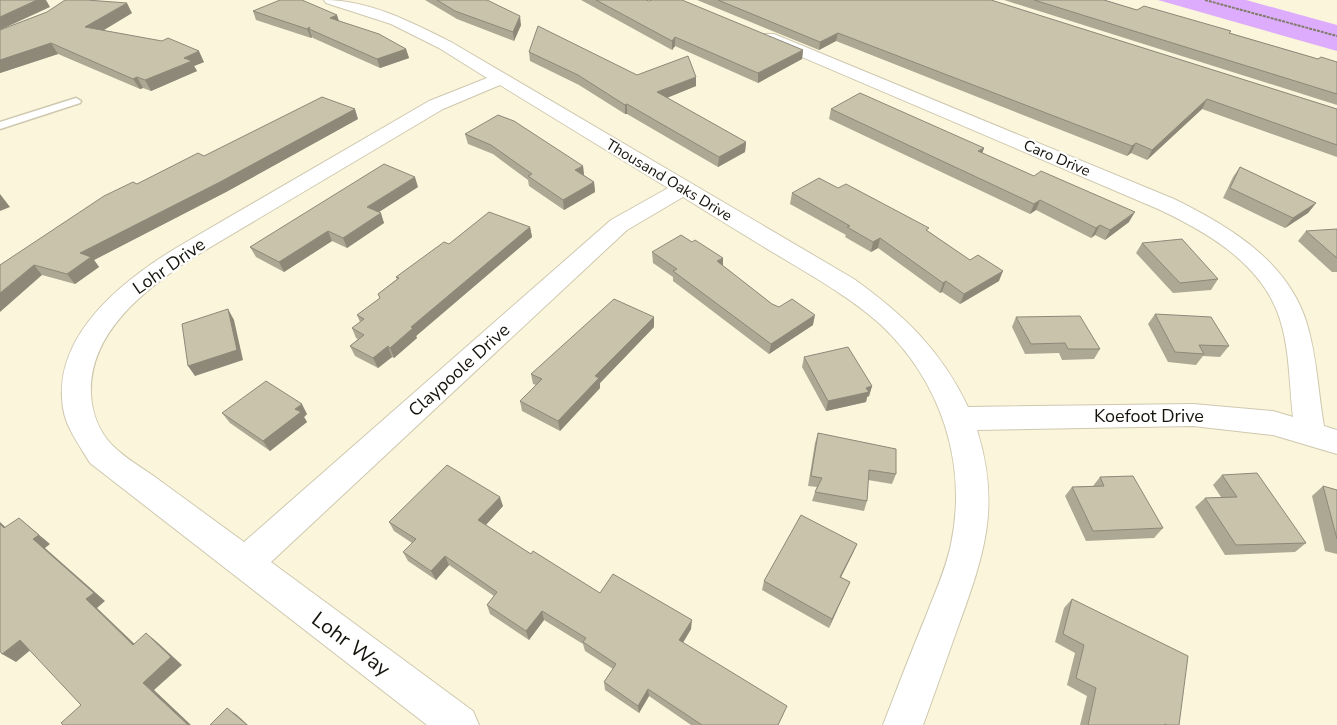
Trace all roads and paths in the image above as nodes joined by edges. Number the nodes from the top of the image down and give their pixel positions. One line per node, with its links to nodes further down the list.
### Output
1 (331, 0): 4 (street, Thousand Oaks Drive)
2 (386, 0): 4 (street)
3 (1205, 0): 6 (path)
4 (364, 10): 7 (street, Thousand Oaks Drive)
5 (752, 30): 12 (street, Caro Drive)
6 (1337, 36)
7 (500, 79): 10 (street, Thousand Oaks Drive); 14 (street, Lohr Drive)
8 (76, 101): 9 (lane)
9 (0, 126)
10 (684, 188): 11 (street, Thousand Oaks Drive); 14 (street, Claypoole Drive)
11 (958, 419): 12 (street, Koefoot Drive); 16 (street, Thousand Oaks Drive)
12 (1310, 433): 13 (street, Koefoot Drive)
13 (1337, 442)
14 (244, 564): 15 (street, Lohr Way)
15 (459, 725)
16 (903, 725)

